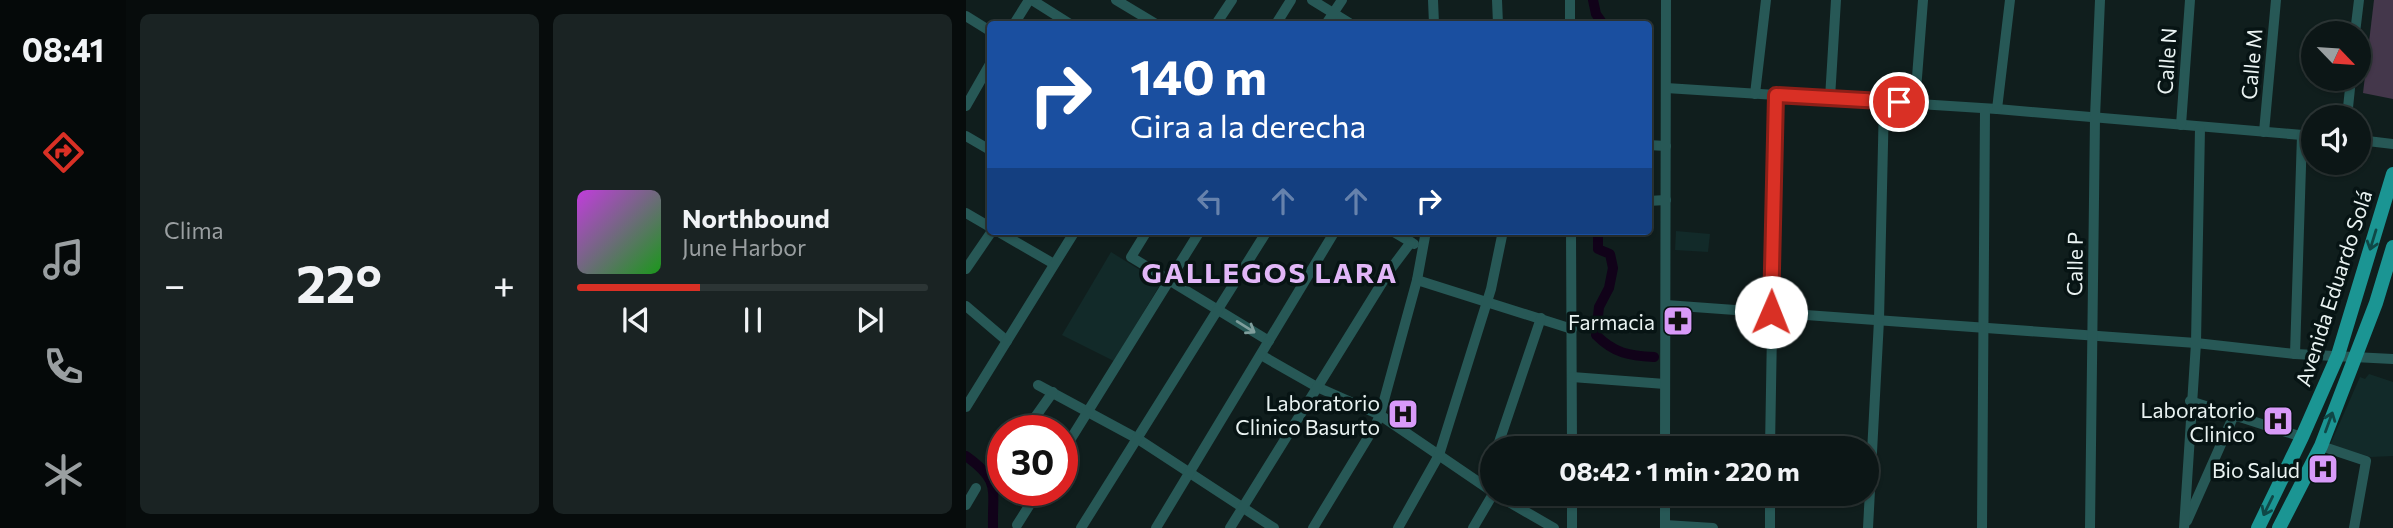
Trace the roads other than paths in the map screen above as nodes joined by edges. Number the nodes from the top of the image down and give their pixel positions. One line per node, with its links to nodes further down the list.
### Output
1 (1030, 0): 21 (street); 22 (street)
2 (1116, 0): 23 (street)
3 (1231, 0): 24 (street)
4 (1291, 0): 25 (street)
5 (1312, 0): 19 (street)
6 (1342, 0): 19 (street)
7 (1433, 0): 28 (street)
8 (1497, 0): 29 (street)
9 (1570, 0): 30 (street)
10 (1666, 0): 34 (street)
11 (1766, 0): 35 (street)
12 (1836, 0): 37 (street)
13 (1923, 0): 40 (street)
14 (2010, 0): 41 (street)
15 (2100, 0): 43 (street, Calle P)
16 (2190, 0): 44 (street, Calle N)
17 (2276, 0): 46 (street, Calle M)
18 (2359, 0): 31 (street)
19 (1333, 13): 26 (street); 27 (street)
20 (966, 16): 32 (street)
21 (1016, 21)
22 (1065, 21)
23 (1151, 21)
24 (1218, 21)
25 (1278, 21)
26 (1328, 21)
27 (1347, 21)
28 (1434, 21)
29 (1498, 21)
30 (1570, 21)
31 (2356, 21)
32 (987, 29)
33 (987, 74): 39 (street)
34 (1666, 88): 35 (street); 52 (street)
35 (1755, 94): 36 (street)
36 (1776, 95): 37 (street); 82 (street)
37 (1830, 98): 38 (street)
38 (1884, 101): 40 (street); 84 (street)
39 (967, 102)
40 (1914, 103): 42 (street)
41 (1997, 109): 42 (street); 43 (street)
42 (1985, 110): 85 (street)
43 (2095, 117): 44 (street); 87 (street, Calle P)
44 (2180, 125): 45 (street)
45 (2200, 128): 46 (street); 90 (street)
46 (2264, 132): 47 (street)
47 (2301, 135)
48 (966, 136): 53 (street)
49 (2371, 141): 50 (street)
50 (2393, 144)
51 (1652, 145): 52 (street)
52 (1666, 146): 56 (street)
53 (987, 148)
54 (2393, 174): 93 (main road, Avenida Eduardo Solá, one-way to 93)
55 (2306, 175): 91 (street)
56 (1666, 200): 57 (street); 79 (street)
57 (1652, 201)
58 (966, 213): 59 (street)
59 (987, 226)
60 (987, 235): 75 (street)
61 (1005, 235): 74 (street)
62 (1072, 235): 74 (street)
63 (1144, 235): 77 (street)
64 (1198, 235): 77 (street)
65 (1265, 235): 81 (street)
66 (1333, 235): 89 (street)
67 (1399, 235): 71 (street)
68 (1425, 235): 73 (street)
69 (1502, 235): 78 (street)
70 (1572, 235): 86 (street)
71 (1410, 242): 73 (street); 99 (street)
72 (2393, 247): 94 (main road, Avenida Eduardo Solá)
73 (1423, 250): 76 (street)
74 (1054, 264): 88 (street)
75 (966, 269)
76 (1417, 280): 78 (street); 105 (street)
77 (1169, 281): 81 (street); 103 (street)
78 (1488, 302): 83 (street); 115 (street)
79 (1666, 304): 82 (street); 97 (street)
80 (966, 306): 88 (street)
81 (1218, 310): 89 (street, one-way to 89); 113 (street)
82 (1771, 312): 84 (street); 111 (street)
83 (1541, 318): 86 (street); 108 (street)
84 (1879, 320): 85 (street); 140 (street)
85 (1982, 327): 87 (street); 141 (street)
86 (1572, 329): 96 (street)
87 (2092, 335): 90 (street); 142 (street, Calle P)
88 (1007, 341): 102 (street)
89 (1269, 341): 92 (street)
90 (2196, 343): 91 (street); 101 (street)
91 (2295, 354): 93 (street)
92 (1261, 355): 99 (street); 116 (street)
93 (2338, 355): 94 (street); 112 (main road, Avenida Eduardo Solá)
94 (2357, 356): 95 (street); 114 (main road, Avenida Eduardo Solá, one-way to 94)
95 (2393, 359)
96 (1572, 376): 97 (street); 109 (street)
97 (1665, 384): 110 (street)
98 (1038, 385): 100 (street)
99 (1317, 387): 105 (street); 126 (street)
100 (1053, 393): 103 (street); 104 (street)
101 (2190, 401): 106 (street); 143 (street)
102 (966, 407)
103 (1088, 412): 107 (street); 113 (street)
104 (1037, 415)
105 (1380, 415): 115 (street); 134 (street)
106 (2234, 415): 112 (street); 143 (street)
107 (1078, 428)
108 (1501, 436)
109 (1572, 436)
110 (1665, 436)
111 (1770, 436)
112 (2302, 437): 144 (main road, Avenida Eduardo Solá, one-way to 144)
113 (1138, 439): 116 (street); 130 (street)
114 (2321, 446): 145 (main road, Avenida Eduardo Solá); 146 (street)
115 (1439, 455): 117 (street); 135 (street)
116 (1189, 473): 126 (street); 131 (street)
117 (1480, 483)
118 (976, 488): 119 (street)
119 (966, 505)
120 (1029, 506): 127 (street)
121 (1484, 506): 136 (street)
122 (1516, 506): 129 (street)
123 (1572, 506): 137 (street)
124 (1665, 506): 128 (street)
125 (1770, 506): 139 (street)
126 (1242, 509): 132 (street); 133 (street)
127 (1017, 525)
128 (1665, 526): 138 (street)
129 (1550, 527)
130 (1081, 528)
131 (1156, 528)
132 (1230, 528)
133 (1274, 528)
134 (1312, 528)
135 (1398, 528)
136 (1473, 528)
137 (1572, 528)
138 (1713, 528)
139 (1770, 528)
140 (1868, 528)
141 (1982, 528)
142 (2090, 528)
143 (2184, 528)
144 (2258, 528)
145 (2279, 528)
146 (2354, 528)

